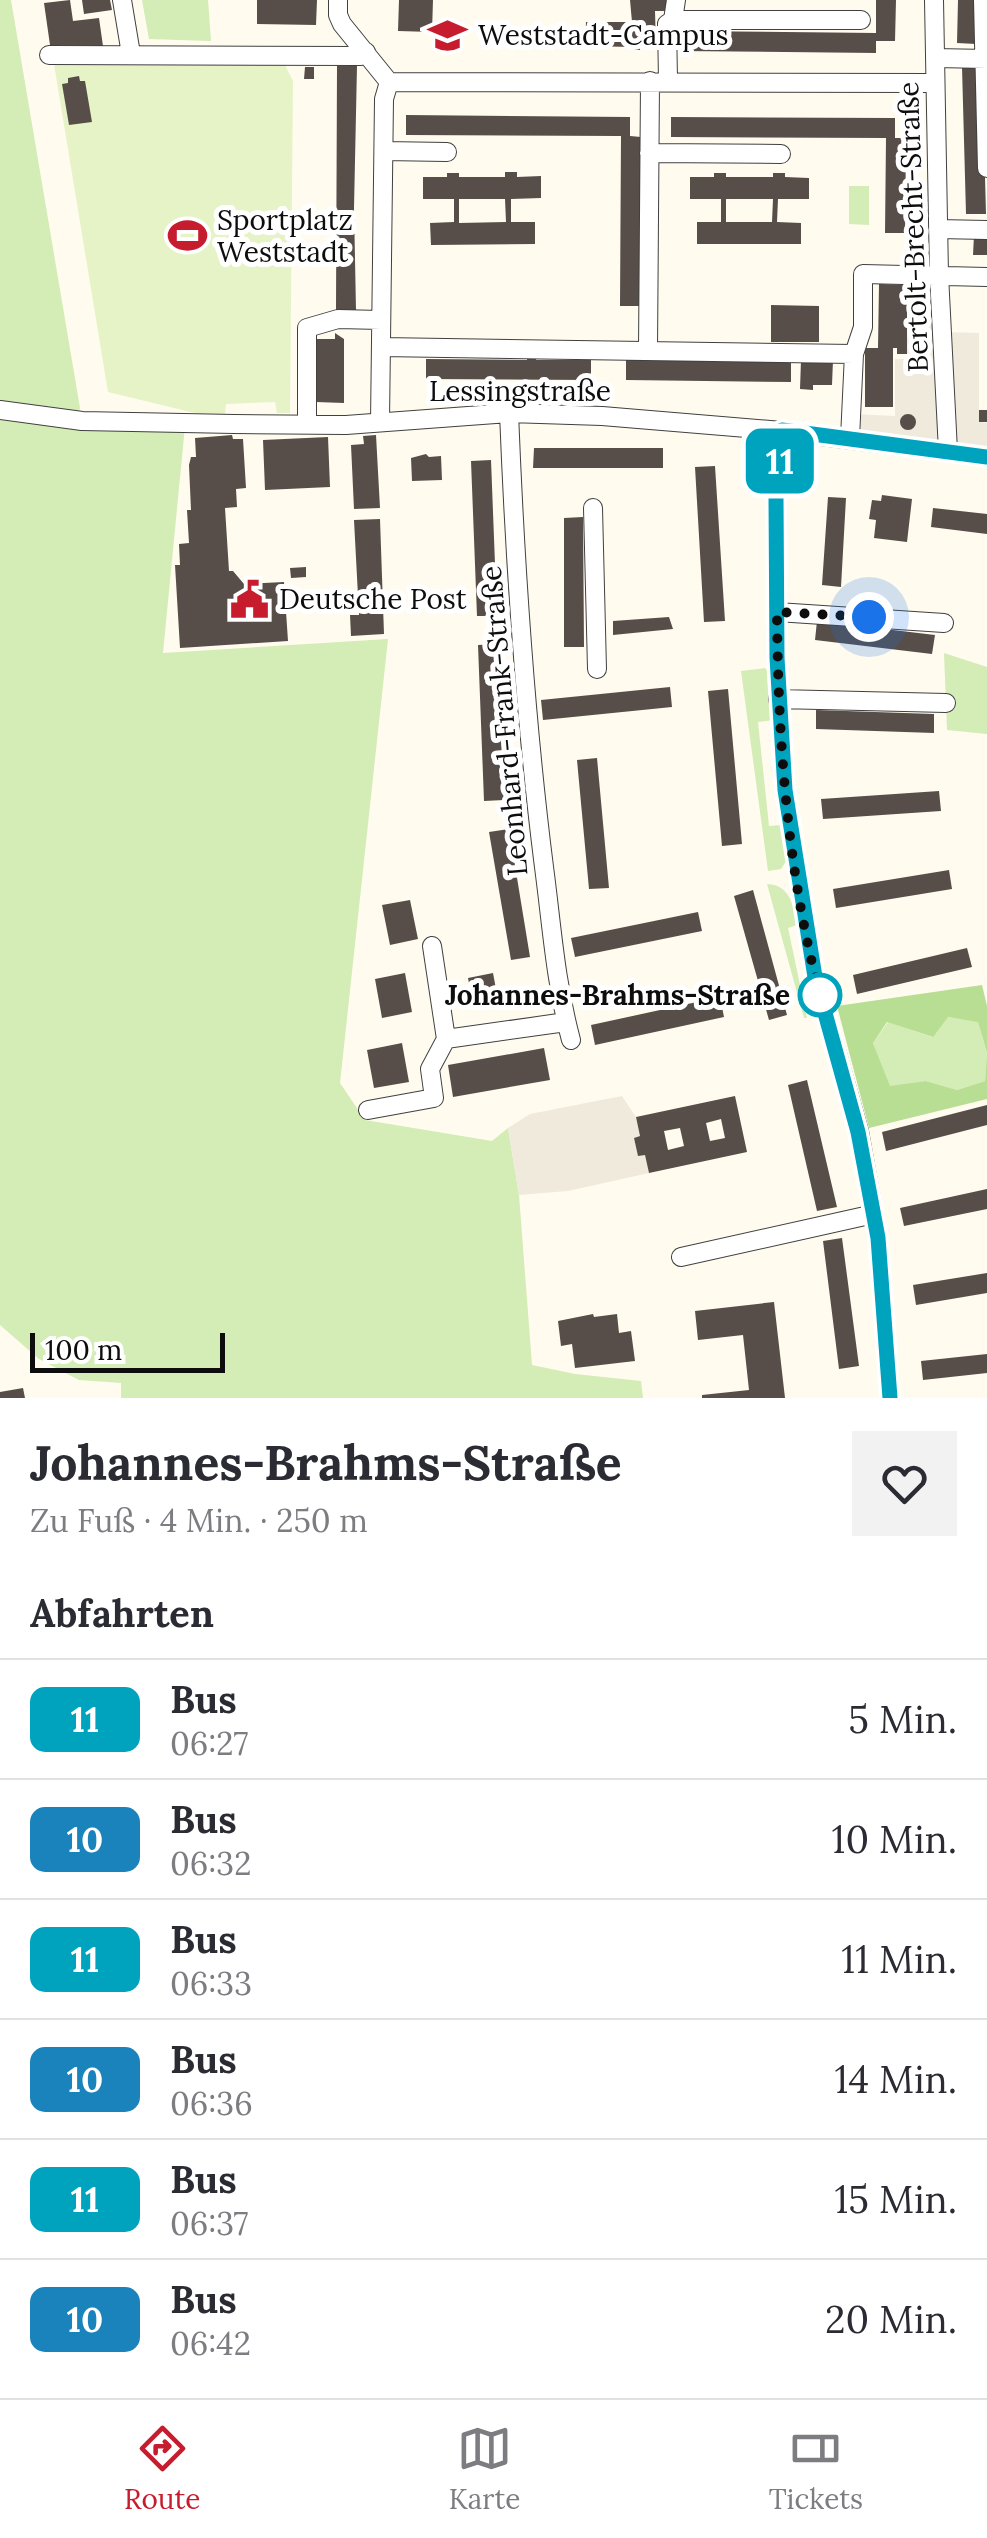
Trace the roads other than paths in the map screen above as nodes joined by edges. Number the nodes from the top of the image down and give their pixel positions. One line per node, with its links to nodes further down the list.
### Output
1 (122, 0): 9 (street)
2 (338, 0): 8 (street)
3 (676, 0): 6 (street)
4 (934, 0): 11 (street, Bertolt-Brecht-Straße)
5 (983, 0): 12 (street)
6 (673, 20): 7 (street); 13 (street)
7 (861, 20)
8 (366, 52): 9 (street); 14 (street)
9 (131, 54): 10 (street)
10 (50, 55)
11 (935, 58): 12 (street); 15 (street, Bertolt-Brecht-Straße)
12 (985, 59): 20 (street)
13 (659, 81): 14 (street); 15 (street); 18 (street)
14 (389, 82): 16 (street)
15 (936, 83): 21 (street, Bertolt-Brecht-Straße)
16 (384, 151): 17 (street); 25 (street)
17 (447, 152)
18 (649, 153): 19 (street); 27 (street)
19 (780, 154)
20 (987, 168)
21 (938, 229): 22 (street); 23 (street, Bertolt-Brecht-Straße)
22 (987, 230)
23 (939, 275): 24 (street); 28 (street); 35 (street, Bertolt-Brecht-Straße)
24 (987, 276)
25 (382, 320): 26 (street); 32 (street)
26 (381, 347): 27 (street, Lessingstraße); 31 (street)
27 (648, 350): 28 (street, Lessingstraße)
28 (854, 354): 34 (street)
29 (0, 410): 32 (street, Lessingstraße)
30 (508, 414): 31 (street, Lessingstraße); 33 (street, Lessingstraße); 45 (street, Leonhard-Frank-Straße)
31 (380, 422): 32 (street, Lessingstraße)
32 (307, 424)
33 (782, 430): 34 (street, Lessingstraße); 39 (street)
34 (854, 439): 35 (street, Lessingstraße); 37 (street)
35 (948, 452): 36 (street, Lessingstraße)
36 (987, 457)
37 (858, 459)
38 (593, 508): 41 (street)
39 (777, 612): 40 (street); 42 (street)
40 (944, 623)
41 (597, 670)
42 (778, 699): 43 (street); 47 (street)
43 (946, 703)
44 (432, 946): 45 (street)
45 (446, 1039): 46 (street)
46 (368, 1110)
47 (874, 1214): 48 (street); 49 (street)
48 (681, 1257)
49 (890, 1398)

